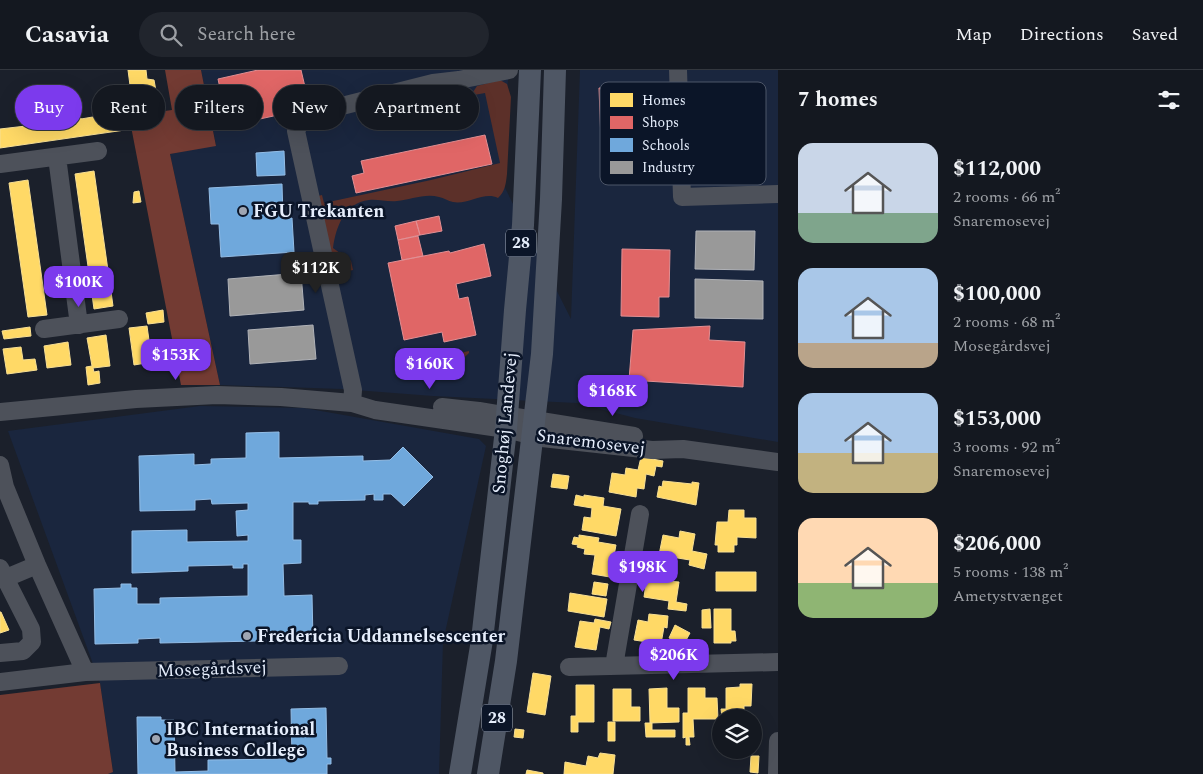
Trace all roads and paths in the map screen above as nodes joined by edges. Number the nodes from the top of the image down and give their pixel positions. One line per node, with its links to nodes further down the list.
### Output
1 (453, 70): 6 (street)
2 (509, 70): 6 (street)
3 (530, 70): 18 (main road, Snoghøj Landevej / 28)
4 (542, 70): 12 (main road)
5 (555, 70): 12 (main road, Snoghøj Landevej / 28)
6 (431, 76): 16 (street)
7 (98, 151): 8 (street)
8 (57, 157): 9 (street); 14 (street)
9 (0, 164)
10 (682, 185): 11 (street)
11 (778, 194)
12 (551, 199): 18 (main road, Snoghøj Landevej / 28)
13 (119, 319): 14 (street)
14 (79, 325): 15 (street)
15 (44, 329)
16 (352, 403): 17 (street, Snaremosevej); 18 (street, Snaremosevej)
17 (0, 412)
18 (520, 425): 19 (street, Snaremosevej); 32 (main road, Snoghøj Landevej / 28); 33 (main road, Snoghøj Landevej / 28)
19 (778, 462)
20 (0, 465): 22 (street)
21 (640, 514): 27 (street)
22 (37, 565): 23 (street); 29 (street)
23 (3, 573): 24 (street)
24 (0, 653)
25 (778, 662): 27 (street)
26 (339, 666): 29 (street, Mosegårdsvej)
27 (614, 666): 28 (street)
28 (569, 667)
29 (85, 672): 30 (street, Mosegårdsvej)
30 (0, 682)
31 (778, 741): 34 (street)
32 (460, 774)
33 (488, 774)
34 (777, 774)

